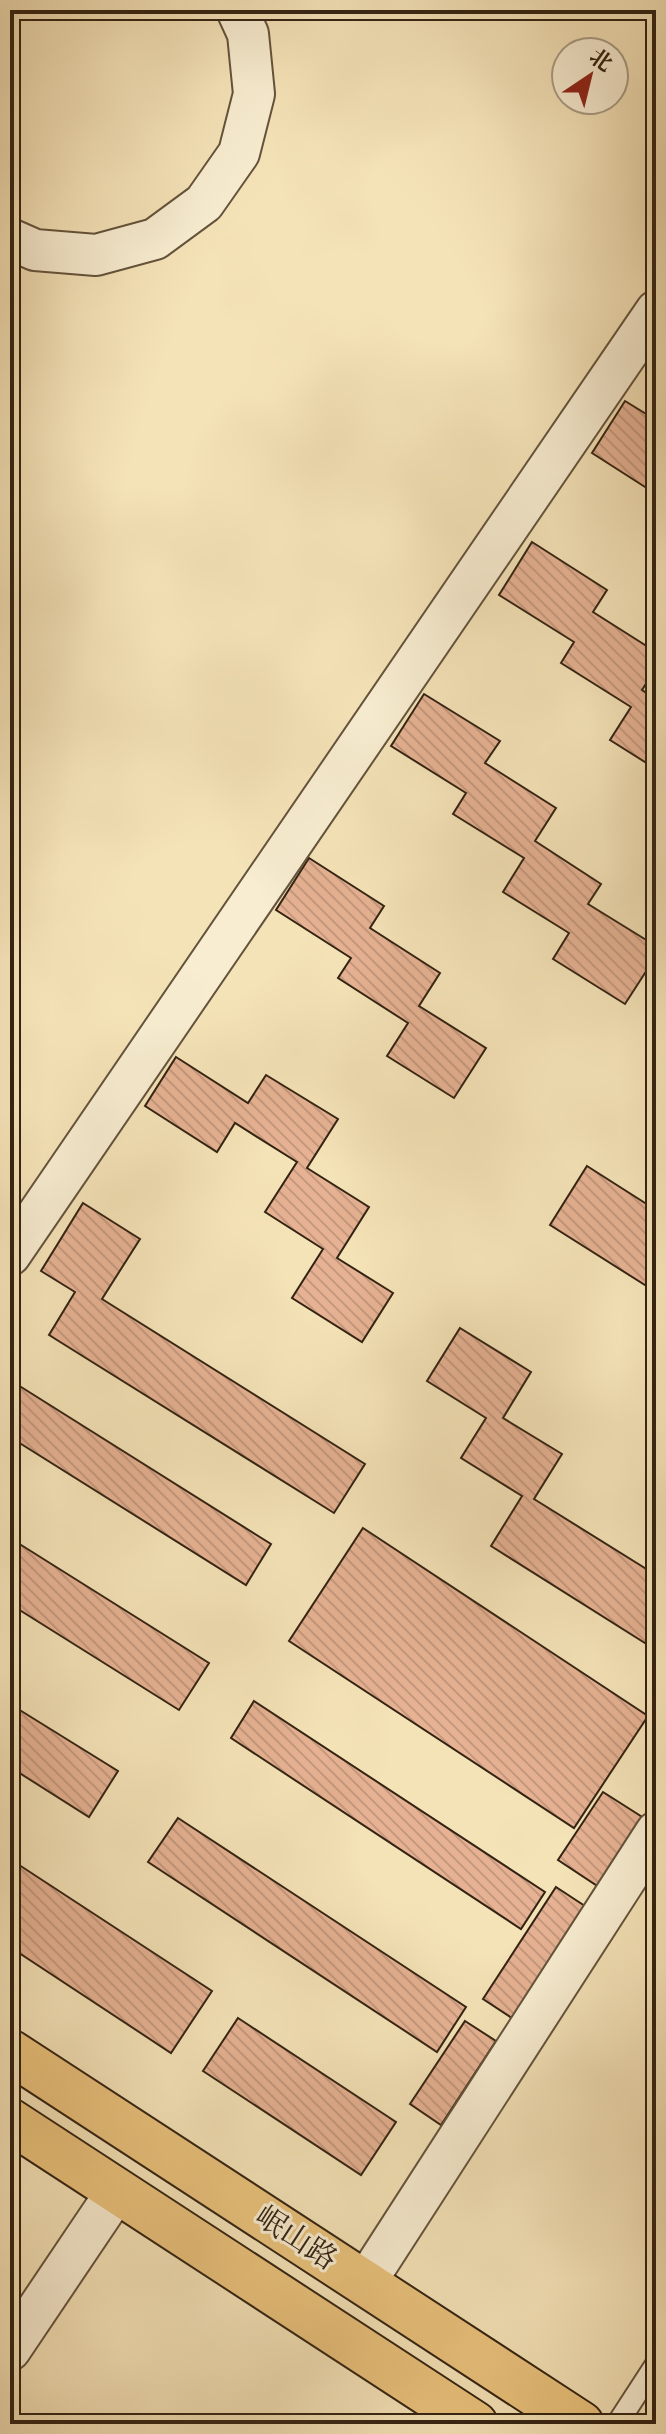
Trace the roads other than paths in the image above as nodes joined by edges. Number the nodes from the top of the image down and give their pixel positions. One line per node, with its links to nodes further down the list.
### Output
1 (237, 10): 2 (street)
2 (10, 239)
3 (649, 335): 4 (street)
4 (10, 1255)
5 (656, 1832): 9 (street)
6 (10, 2052): 9 (main road, 岷山路)
7 (10, 2121): 8 (main road, 岷山路)
8 (117, 2191): 10 (street); 12 (main road, 岷山路)
9 (365, 2283): 13 (main road, 岷山路)
10 (10, 2350)
11 (656, 2364): 14 (lane)
12 (475, 2424)
13 (581, 2424)
14 (617, 2424)

